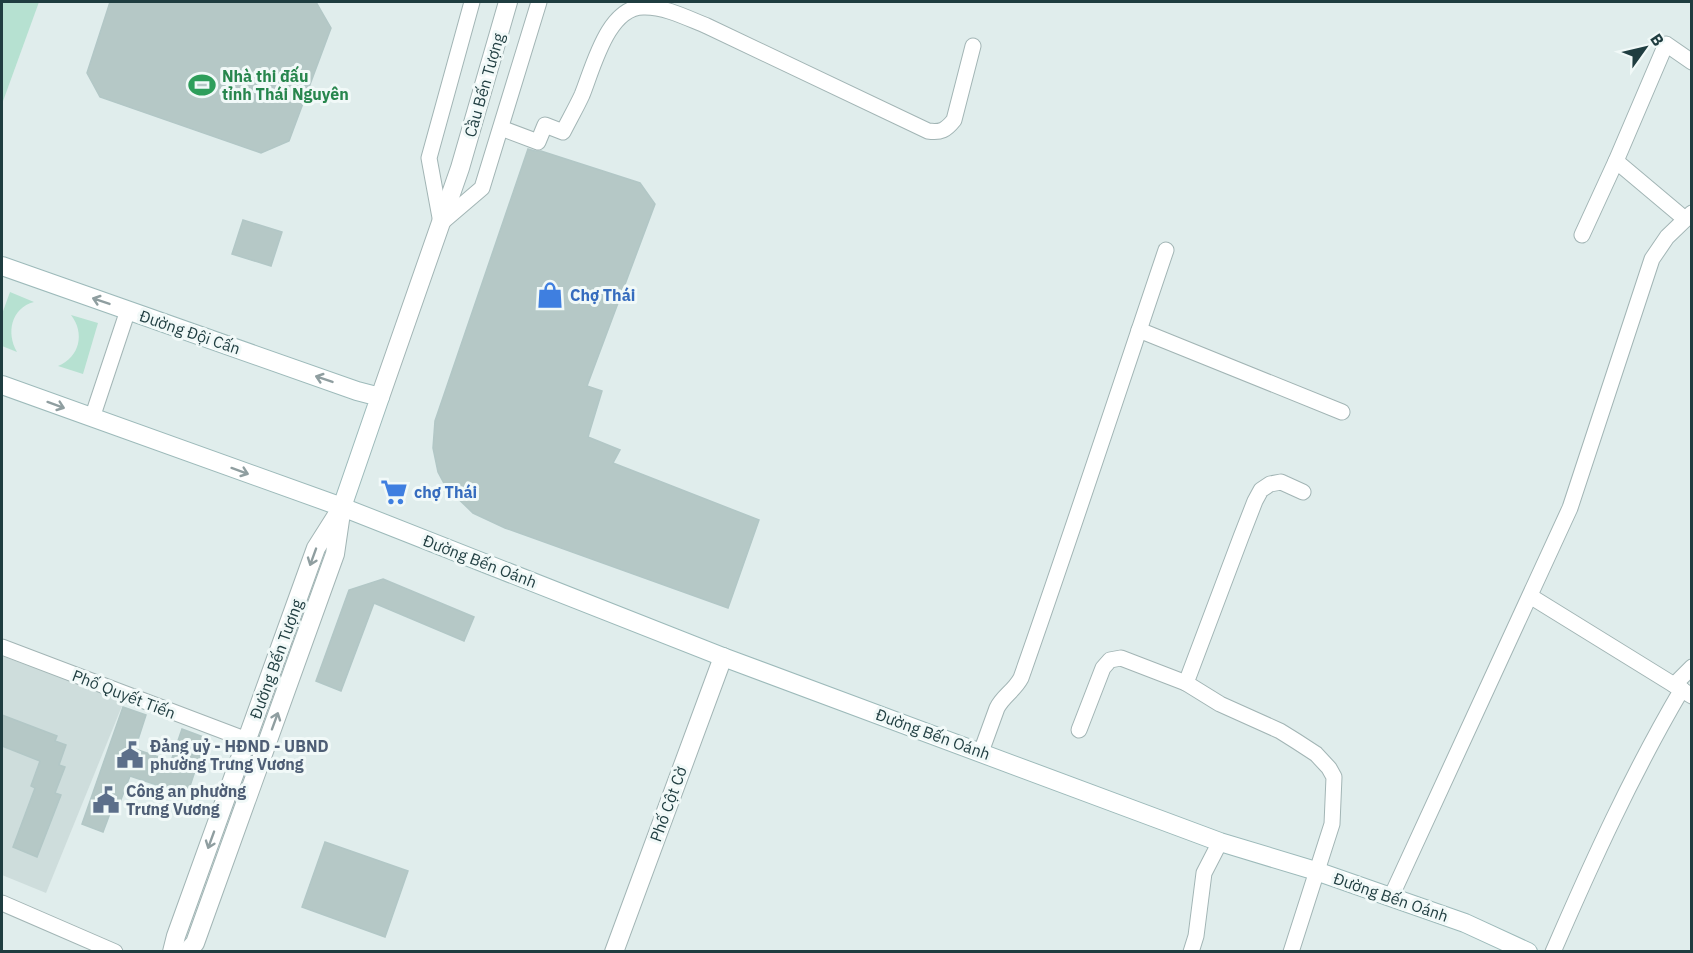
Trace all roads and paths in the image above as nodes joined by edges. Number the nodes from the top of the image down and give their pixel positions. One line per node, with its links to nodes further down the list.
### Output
1 (472, 2): 10 (street)
2 (508, 2): 8 (main road, Cầu Bến Tượng)
3 (539, 2): 6 (street)
4 (973, 46): 6 (street)
5 (1692, 62): 7 (street)
6 (501, 128): 10 (street)
7 (1616, 161): 9 (street); 11 (street)
8 (460, 168): 10 (main road, Đường Bến Tượng)
9 (1688, 216): 22 (street)
10 (441, 223): 17 (main road, Đường Bến Tượng)
11 (1581, 235)
12 (1166, 250): 15 (street)
13 (2, 266): 14 (main road, Đường Đội Cấn, one-way to 13)
14 (128, 310): 17 (main road, Đường Đội Cấn, one-way to 14); 19 (street)
15 (1139, 330): 18 (street); 30 (street)
16 (2, 385): 19 (main road, one-way to 19)
17 (380, 397): 21 (main road, Đường Bến Tượng)
18 (1342, 412)
19 (92, 418): 21 (main road, one-way to 21)
20 (1303, 492): 26 (street)
21 (342, 507): 24 (main road, Đường Bến Oánh); 29 (main road, Đường Bến Tượng, one-way to 29); 37 (main road, Đường Bến Tượng, one-way to 21)
22 (1530, 596): 27 (street); 33 (street)
23 (2, 647): 29 (street, Phố Quyết Tiến)
24 (723, 657): 30 (main road, Đường Bến Oánh); 38 (main road, Phố Cột Cờ)
25 (1692, 667): 27 (street)
26 (1186, 683): 28 (street); 32 (street)
27 (1683, 690): 42 (street)
28 (1079, 730)
29 (247, 740): 36 (main road, Đường Bến Tượng, one-way to 36)
30 (981, 752): 31 (main road, Đường Bến Oánh)
31 (1220, 842): 32 (main road, Đường Bến Oánh); 39 (street)
32 (1316, 871): 33 (main road, Đường Bến Oánh); 40 (street)
33 (1391, 897): 41 (main road, Đường Bến Oánh)
34 (2, 903): 35 (street)
35 (115, 951)
36 (172, 951)
37 (187, 951)
38 (614, 951)
39 (1191, 951)
40 (1291, 951)
41 (1528, 951)
42 (1553, 951)

